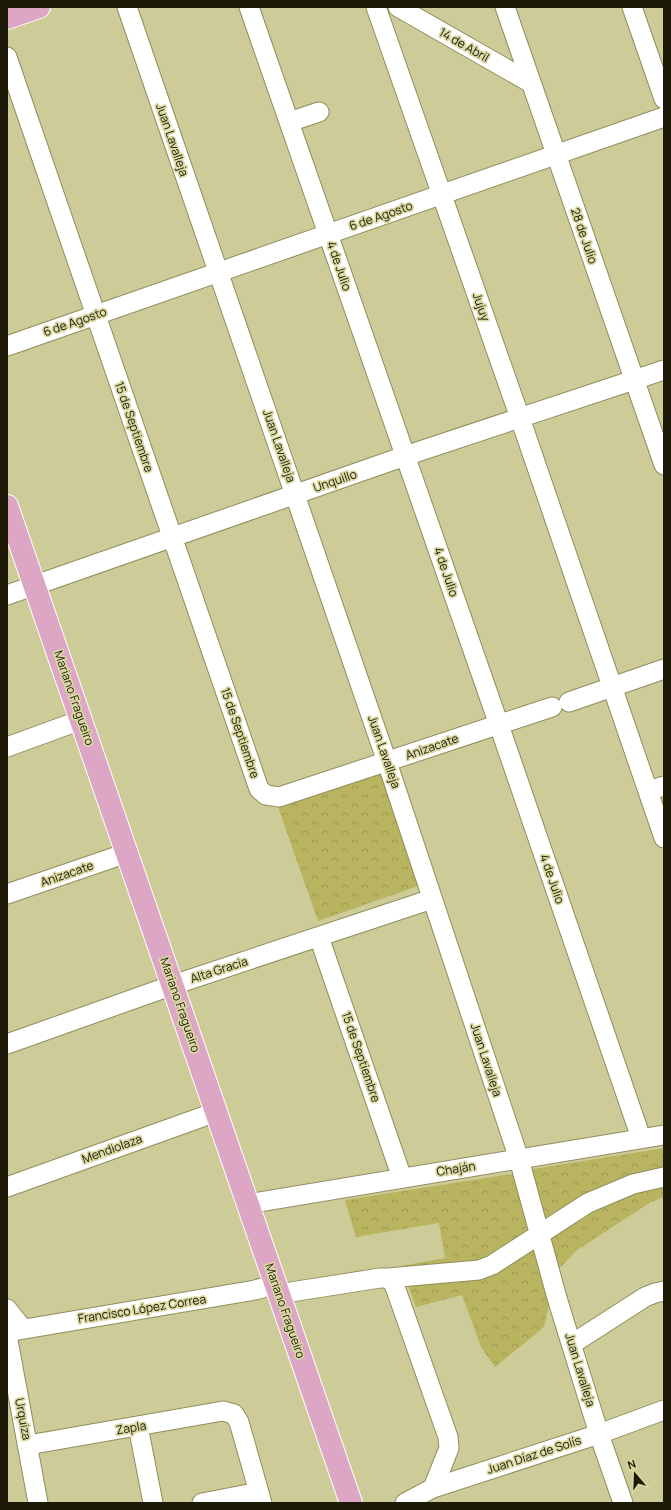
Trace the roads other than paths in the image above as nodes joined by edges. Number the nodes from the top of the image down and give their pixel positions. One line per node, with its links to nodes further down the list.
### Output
1 (39, 7): 8 (main road)
2 (127, 7): 18 (street, Juan Lavalleja)
3 (249, 7): 14 (street, 4 de Julio)
4 (376, 7): 16 (street, Jujuy)
5 (398, 7): 10 (street, 14 de Abril)
6 (505, 7): 10 (street, 28 de Julio)
7 (632, 7): 11 (street)
8 (7, 18)
9 (7, 57): 19 (street, 15 de Septiembre)
10 (531, 83): 15 (street, 28 de Julio)
11 (664, 99)
12 (319, 112): 14 (street)
13 (664, 117): 15 (street, 6 de Agosto)
14 (289, 122): 17 (street, 4 de Julio)
15 (556, 155): 16 (street, 6 de Agosto); 22 (street, 28 de Julio)
16 (442, 195): 17 (street, 6 de Agosto); 23 (street, Jujuy)
17 (328, 234): 18 (street, 6 de Agosto); 24 (street, 4 de Julio)
18 (218, 272): 19 (street, 6 de Agosto); 26 (street, Juan Lavalleja)
19 (96, 315): 20 (street, 6 de Agosto); 28 (street, 15 de Septiembre)
20 (7, 346)
21 (664, 370): 22 (street, Unquillo)
22 (635, 380): 23 (street, Unquillo); 25 (street, 28 de Julio)
23 (520, 418): 24 (street, Unquillo); 32 (street, Jujuy)
24 (405, 456): 26 (street, Unquillo); 34 (street, 4 de Julio)
25 (664, 465)
26 (296, 495): 28 (street, Unquillo); 36 (street, Juan Lavalleja)
27 (7, 506): 29 (main road, Mariano Fragueiro)
28 (172, 536): 29 (street, Unquillo); 38 (street, 15 de Septiembre)
29 (35, 585): 30 (street, Unquillo); 33 (main road, Mariano Fragueiro)
30 (7, 595)
31 (664, 669): 32 (street, Anizacate)
32 (612, 687): 34 (street, Anizacate); 37 (street, Jujuy)
33 (82, 720): 35 (street); 40 (main road, Mariano Fragueiro)
34 (499, 725): 36 (street, Anizacate); 48 (street, 4 de Julio)
35 (7, 747)
36 (387, 762): 38 (street, Anizacate); 42 (street, Juan Lavalleja)
37 (656, 789): 39 (street, Jujuy)
38 (266, 795)
39 (664, 838)
40 (127, 853): 41 (street, Anizacate); 44 (main road, Mariano Fragueiro)
41 (7, 894)
42 (432, 899): 43 (street, Alta Gracia); 49 (street, Juan Lavalleja)
43 (319, 937): 44 (street, Alta Gracia); 51 (street, 15 de Septiembre)
44 (173, 985): 45 (street, Alta Gracia); 46 (main road, Mariano Fragueiro)
45 (7, 1044)
46 (216, 1112): 52 (street, Mendiolaza); 53 (main road, Mariano Fragueiro)
47 (664, 1135): 48 (street, Chaján)
48 (641, 1138): 49 (street, Chaján)
49 (519, 1158): 51 (street, Chaján); 54 (street, Juan Lavalleja)
50 (664, 1177): 54 (street, Francisco López Correa)
51 (402, 1178): 53 (street, Chaján)
52 (7, 1187)
53 (247, 1204): 56 (main road, Mariano Fragueiro)
54 (539, 1234): 55 (street, Francisco López Correa); 60 (street, Juan Lavalleja)
55 (388, 1278): 56 (street, Francisco López Correa); 65 (street)
56 (283, 1288): 59 (street, Francisco López Correa); 70 (main road, Mariano Fragueiro)
57 (664, 1291): 60 (street)
58 (7, 1309): 59 (street)
59 (12, 1332): 64 (street, Urquiza)
60 (572, 1344): 63 (street, Juan Lavalleja)
61 (664, 1410): 63 (street, Juan Díaz de Solís)
62 (138, 1426): 64 (street, Zapla); 66 (street, Zapla); 68 (street)
63 (599, 1434): 65 (street, Juan Díaz de Solís); 72 (street, Juan Lavalleja)
64 (28, 1445): 67 (street, Urquiza)
65 (433, 1488): 71 (street, Juan Díaz de Solís)
66 (261, 1498): 69 (street)
67 (38, 1503)
68 (153, 1503)
69 (202, 1503)
70 (351, 1503)
71 (405, 1503)
72 (623, 1503)

